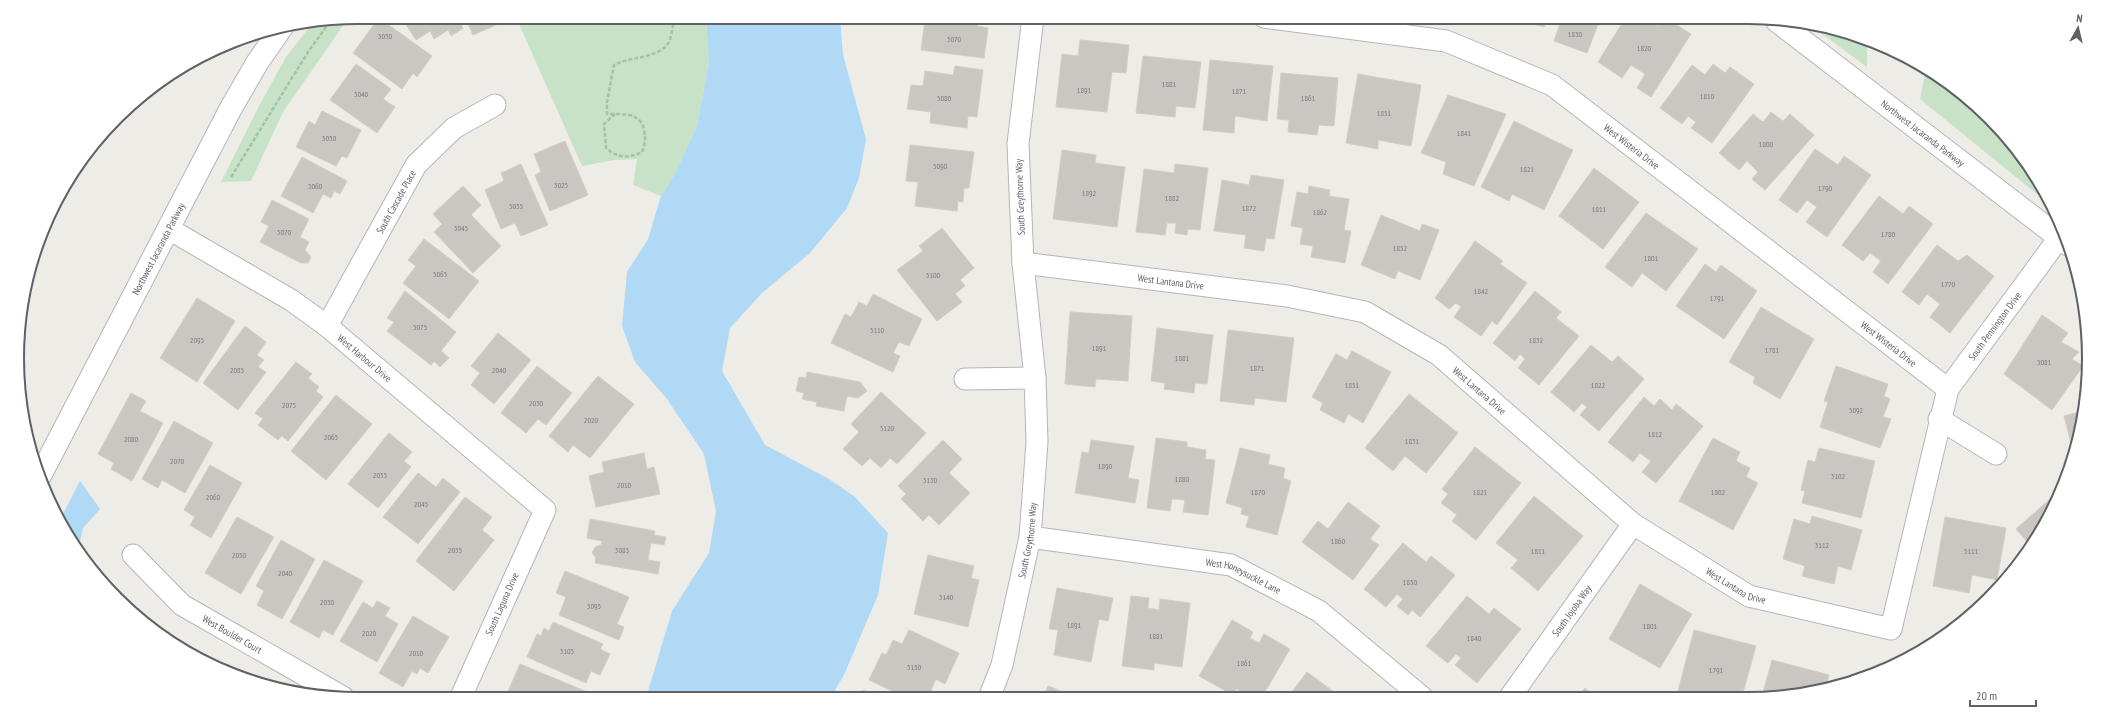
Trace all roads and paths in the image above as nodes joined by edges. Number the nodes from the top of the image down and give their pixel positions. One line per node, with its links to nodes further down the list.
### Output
1 (673, 24): 8 (path)
2 (1032, 24): 13 (street, South Greythorne Way)
3 (1317, 24): 17 (street, West Wisteria Drive)
4 (327, 26): 9 (path)
5 (1784, 26): 11 (street, Northwest Jacaranda Parkway)
6 (277, 34): 10 (street, Northwest Jacaranda Parkway)
7 (495, 105): 14 (street, South Cascade Place)
8 (615, 114): 8 (path)
9 (231, 177)
10 (169, 229): 14 (street, West Harbour Drive); 20 (street, Northwest Jacaranda Parkway)
11 (2057, 231)
12 (2061, 241): 17 (street, South Pennington Drive)
13 (1023, 263): 15 (street, South Greythorne Way); 22 (street, West Lantana Drive)
14 (327, 326): 21 (street, West Harbour Drive)
15 (1034, 378): 16 (street); 23 (street, South Greythorne Way)
16 (965, 379)
17 (1948, 389): 18 (street, South Pennington Drive)
18 (1939, 419): 19 (street); 25 (street, South Pennington Drive)
19 (1996, 454)
20 (43, 469)
21 (545, 510): 27 (street, South Laguna Drive)
22 (1633, 524): 25 (street, West Lantana Drive); 30 (street, South Jojoba Way)
23 (1030, 537): 28 (street, South Greythorne Way); 29 (street, West Honeysuckle Lane)
24 (133, 555): 26 (street, West Boulder Court)
25 (1891, 629)
26 (332, 691)
27 (463, 692)
28 (991, 692)
29 (1416, 692)
30 (1514, 692)

